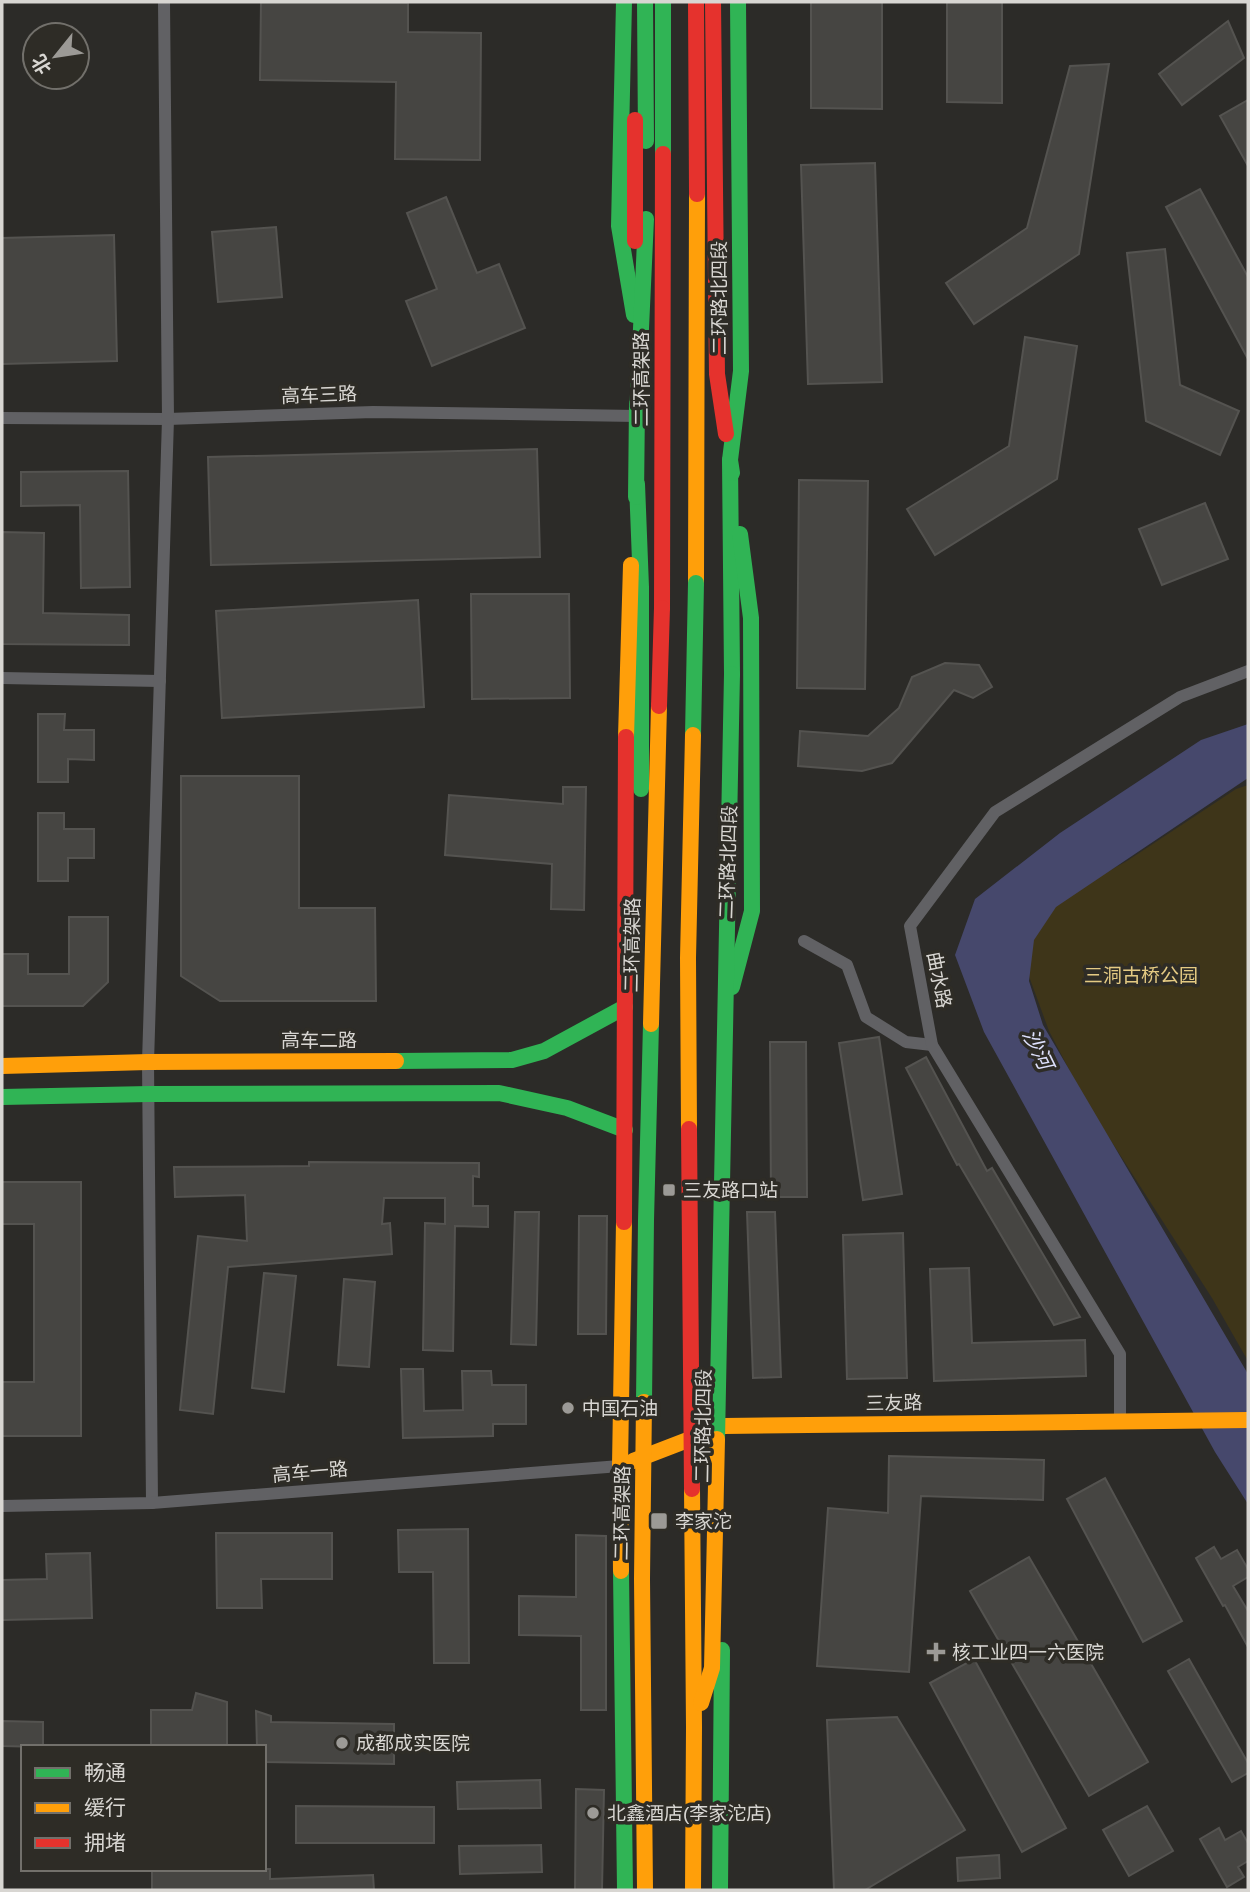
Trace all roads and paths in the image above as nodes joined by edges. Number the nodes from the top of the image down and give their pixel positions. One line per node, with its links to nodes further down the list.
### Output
1 (164, 2): 12 (street)
2 (624, 2): 9 (main road)
3 (635, 2): 9 (main road)
4 (645, 2): 10 (main road)
5 (663, 2): 32 (main road, 二环高架路, bridge)
6 (696, 2): 33 (main road, bridge)
7 (713, 2): 13 (main road)
8 (738, 2): 13 (main road, 二环路北四段)
9 (633, 308): 10 (main road)
10 (637, 416): 12 (street, 高车三路); 14 (main road)
11 (2, 418): 12 (street, 高车三路)
12 (168, 419): 17 (street)
13 (730, 460): 28 (main road, 二环路北四段); 33 (main road, bridge)
14 (638, 484): 19 (main road); 32 (main road, bridge)
15 (1248, 671): 20 (street, 曲水路)
16 (2, 678): 17 (street)
17 (160, 681): 21 (street)
18 (804, 941): 20 (street)
19 (625, 1007): 21 (main road, 高车二路); 25 (main road)
20 (932, 1045): 27 (street, 曲水路)
21 (148, 1062): 22 (main road, 高车二路); 23 (street)
22 (2, 1066)
23 (149, 1094): 24 (main road); 25 (main road); 30 (street)
24 (2, 1097)
25 (625, 1130): 29 (main road)
26 (1248, 1420): 27 (main road, 三友路)
27 (1120, 1421): 28 (main road, 三友路)
28 (724, 1426): 29 (main road, 三友路); 37 (main road, 二环路北四段)
29 (620, 1466): 30 (street, 高车一路); 34 (main road)
30 (152, 1503): 31 (street, 高车一路)
31 (2, 1506)
32 (642, 1579): 35 (main road, 二环高架路, bridge)
33 (694, 1727): 36 (main road, bridge)
34 (625, 1890)
35 (645, 1890)
36 (694, 1890)
37 (720, 1890)

